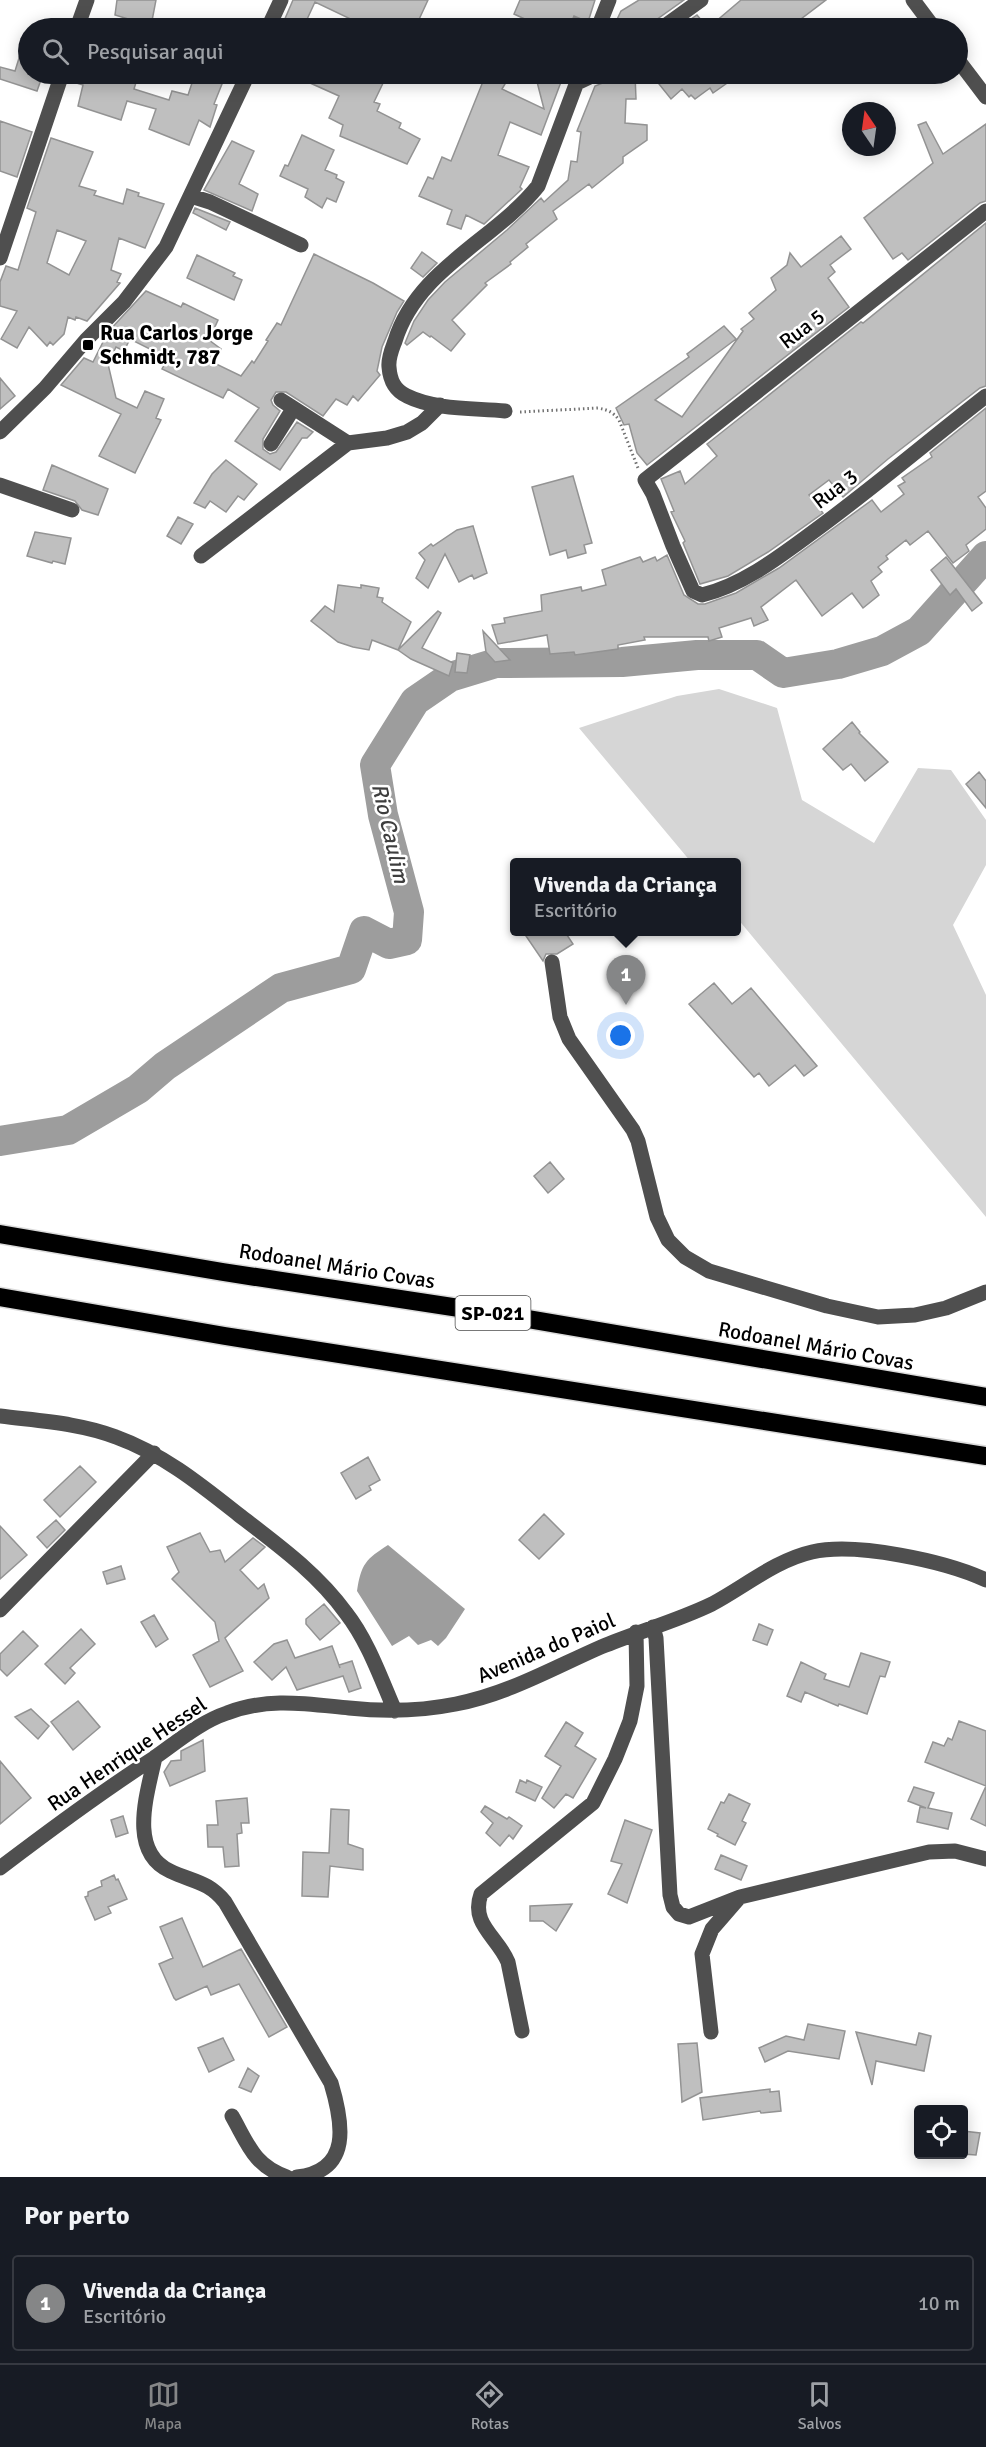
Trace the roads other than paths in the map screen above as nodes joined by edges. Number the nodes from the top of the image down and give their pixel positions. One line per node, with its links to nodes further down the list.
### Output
1 (87, 0): 6 (street)
2 (282, 0): 7 (street)
3 (609, 0): 8 (street)
4 (700, 0): 9 (street)
5 (913, 0): 10 (street)
6 (81, 18)
7 (273, 18)
8 (602, 18)
9 (676, 18)
10 (926, 18)
11 (968, 74): 15 (street)
12 (59, 84): 19 (street)
13 (243, 84): 16 (street)
14 (576, 84): 21 (street)
15 (986, 97)
16 (190, 196): 18 (street); 23 (street)
17 (986, 211): 29 (street, Rua 5)
18 (301, 244)
19 (0, 258)
20 (986, 396): 29 (street, Rua 3)
21 (440, 405): 22 (street); 24 (street)
22 (505, 411)
23 (0, 432)
24 (348, 443): 25 (street); 28 (street)
25 (271, 444)
26 (0, 485): 27 (street)
27 (72, 510)
28 (201, 556)
29 (698, 595)
30 (552, 962): 32 (street)
31 (0, 1234): 34 (highway, Rodoanel Mário Covas / SP-021)
32 (986, 1292)
33 (0, 1297): 37 (highway)
34 (986, 1397)
35 (0, 1416): 36 (street)
36 (154, 1453): 39 (street); 42 (street)
37 (986, 1456)
38 (986, 1580): 40 (street, Avenida do Paiol)
39 (0, 1610)
40 (653, 1627): 41 (street, Avenida do Paiol); 46 (street)
41 (636, 1632): 42 (street, Avenida do Paiol); 47 (street)
42 (395, 1711): 43 (street, Rua Henrique Hessel)
43 (155, 1757): 45 (street, Rua Henrique Hessel); 51 (street)
44 (986, 1859): 46 (street)
45 (0, 1868)
46 (740, 1897): 48 (street)
47 (522, 2031)
48 (711, 2032)
49 (232, 2116): 50 (street)
50 (287, 2177)
51 (297, 2177)

